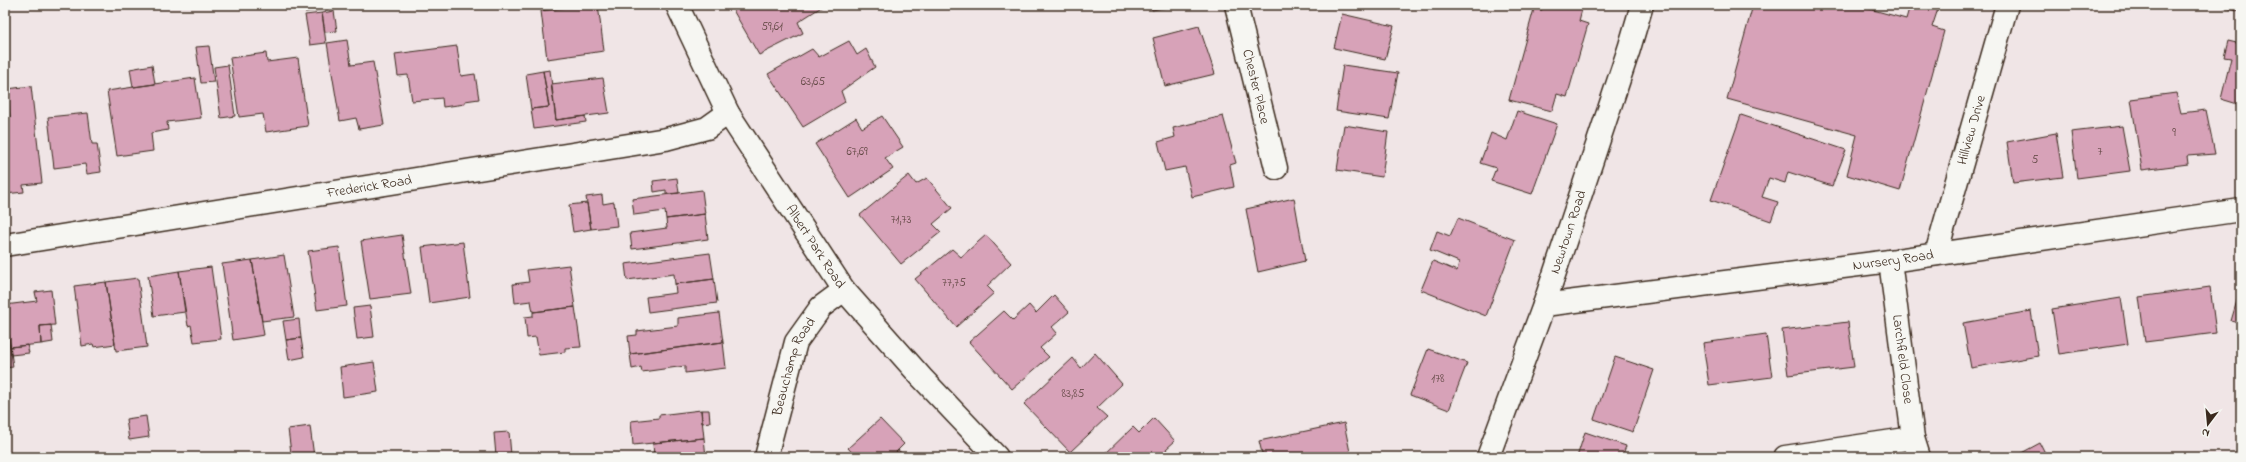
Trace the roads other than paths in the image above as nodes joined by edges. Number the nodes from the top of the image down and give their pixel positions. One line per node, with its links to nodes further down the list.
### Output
1 (677, 5): 5 (street, Albert Park Road)
2 (1236, 5): 6 (street, Chester Place)
3 (1642, 5): 12 (street, Newtown Road)
4 (2007, 5): 9 (street, Hillview Drive)
5 (728, 113): 8 (street, Frederick Road); 11 (street, Albert Park Road)
6 (1276, 168)
7 (2241, 210): 9 (street, Nursery Road)
8 (5, 245)
9 (1936, 254): 10 (street, Nursery Road)
10 (1890, 261): 12 (street, Nursery Road); 13 (street, Larchfield Close)
11 (844, 290): 14 (street, Beauchamp Road); 15 (street, Albert Park Road)
12 (1544, 305): 16 (street, Newtown Road)
13 (1916, 448): 17 (street)
14 (766, 457)
15 (997, 457)
16 (1488, 457)
17 (1785, 457)

